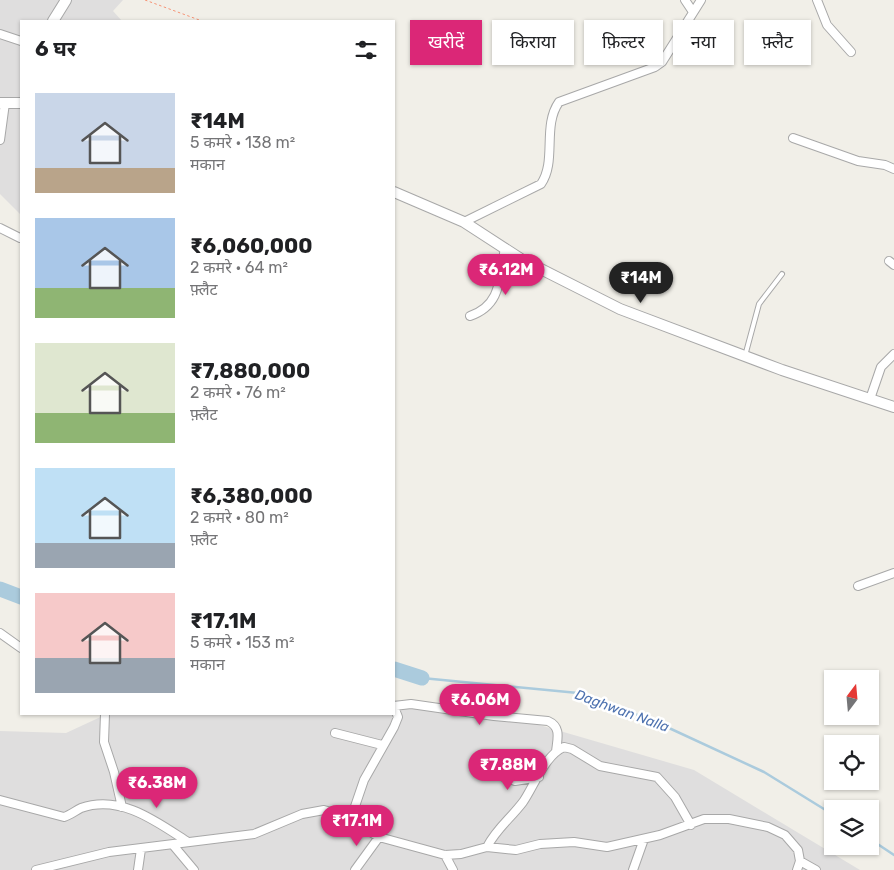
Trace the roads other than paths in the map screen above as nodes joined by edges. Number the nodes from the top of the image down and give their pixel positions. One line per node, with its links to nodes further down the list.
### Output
1 (66, 0): 6 (street)
2 (686, 0): 5 (street)
3 (701, 0): 5 (street)
4 (817, 0): 9 (street)
5 (694, 12): 16 (street)
6 (54, 20)
7 (0, 34): 8 (street)
8 (20, 41)
9 (851, 52)
10 (2, 103): 11 (street); 13 (street)
11 (20, 103)
12 (793, 138): 14 (street)
13 (0, 140)
14 (894, 169)
15 (395, 192): 16 (street)
16 (464, 222): 19 (street)
17 (0, 228): 18 (street)
18 (20, 238)
19 (504, 248): 21 (street); 23 (street)
20 (782, 274): 23 (lane)
21 (470, 316)
22 (894, 354): 24 (street)
23 (745, 356): 24 (street)
24 (870, 399): 25 (street)
25 (894, 407)
26 (894, 572): 27 (street)
27 (858, 586)
28 (0, 633): 29 (street)
29 (20, 647)
30 (395, 706): 35 (street)
31 (395, 709): 34 (street)
32 (104, 715): 39 (street)
33 (335, 733): 34 (street)
34 (382, 745): 40 (street)
35 (556, 752): 37 (street); 41 (street)
36 (480, 768): 37 (street)
37 (539, 777): 46 (street)
38 (0, 800): 39 (street)
39 (122, 807): 44 (street)
40 (350, 821): 42 (street); 44 (street)
41 (691, 825): 43 (street); 49 (street)
42 (379, 836): 48 (street); 53 (street)
43 (644, 839): 46 (street); 55 (street)
44 (188, 842): 45 (street)
45 (173, 845): 47 (street); 52 (street)
46 (487, 847): 48 (street)
47 (141, 849): 50 (street); 51 (street)
48 (445, 855): 54 (street)
49 (800, 861): 56 (street); 57 (street)
50 (36, 870)
51 (138, 870)
52 (194, 870)
53 (355, 870)
54 (453, 870)
55 (633, 870)
56 (798, 870)
57 (816, 870)

